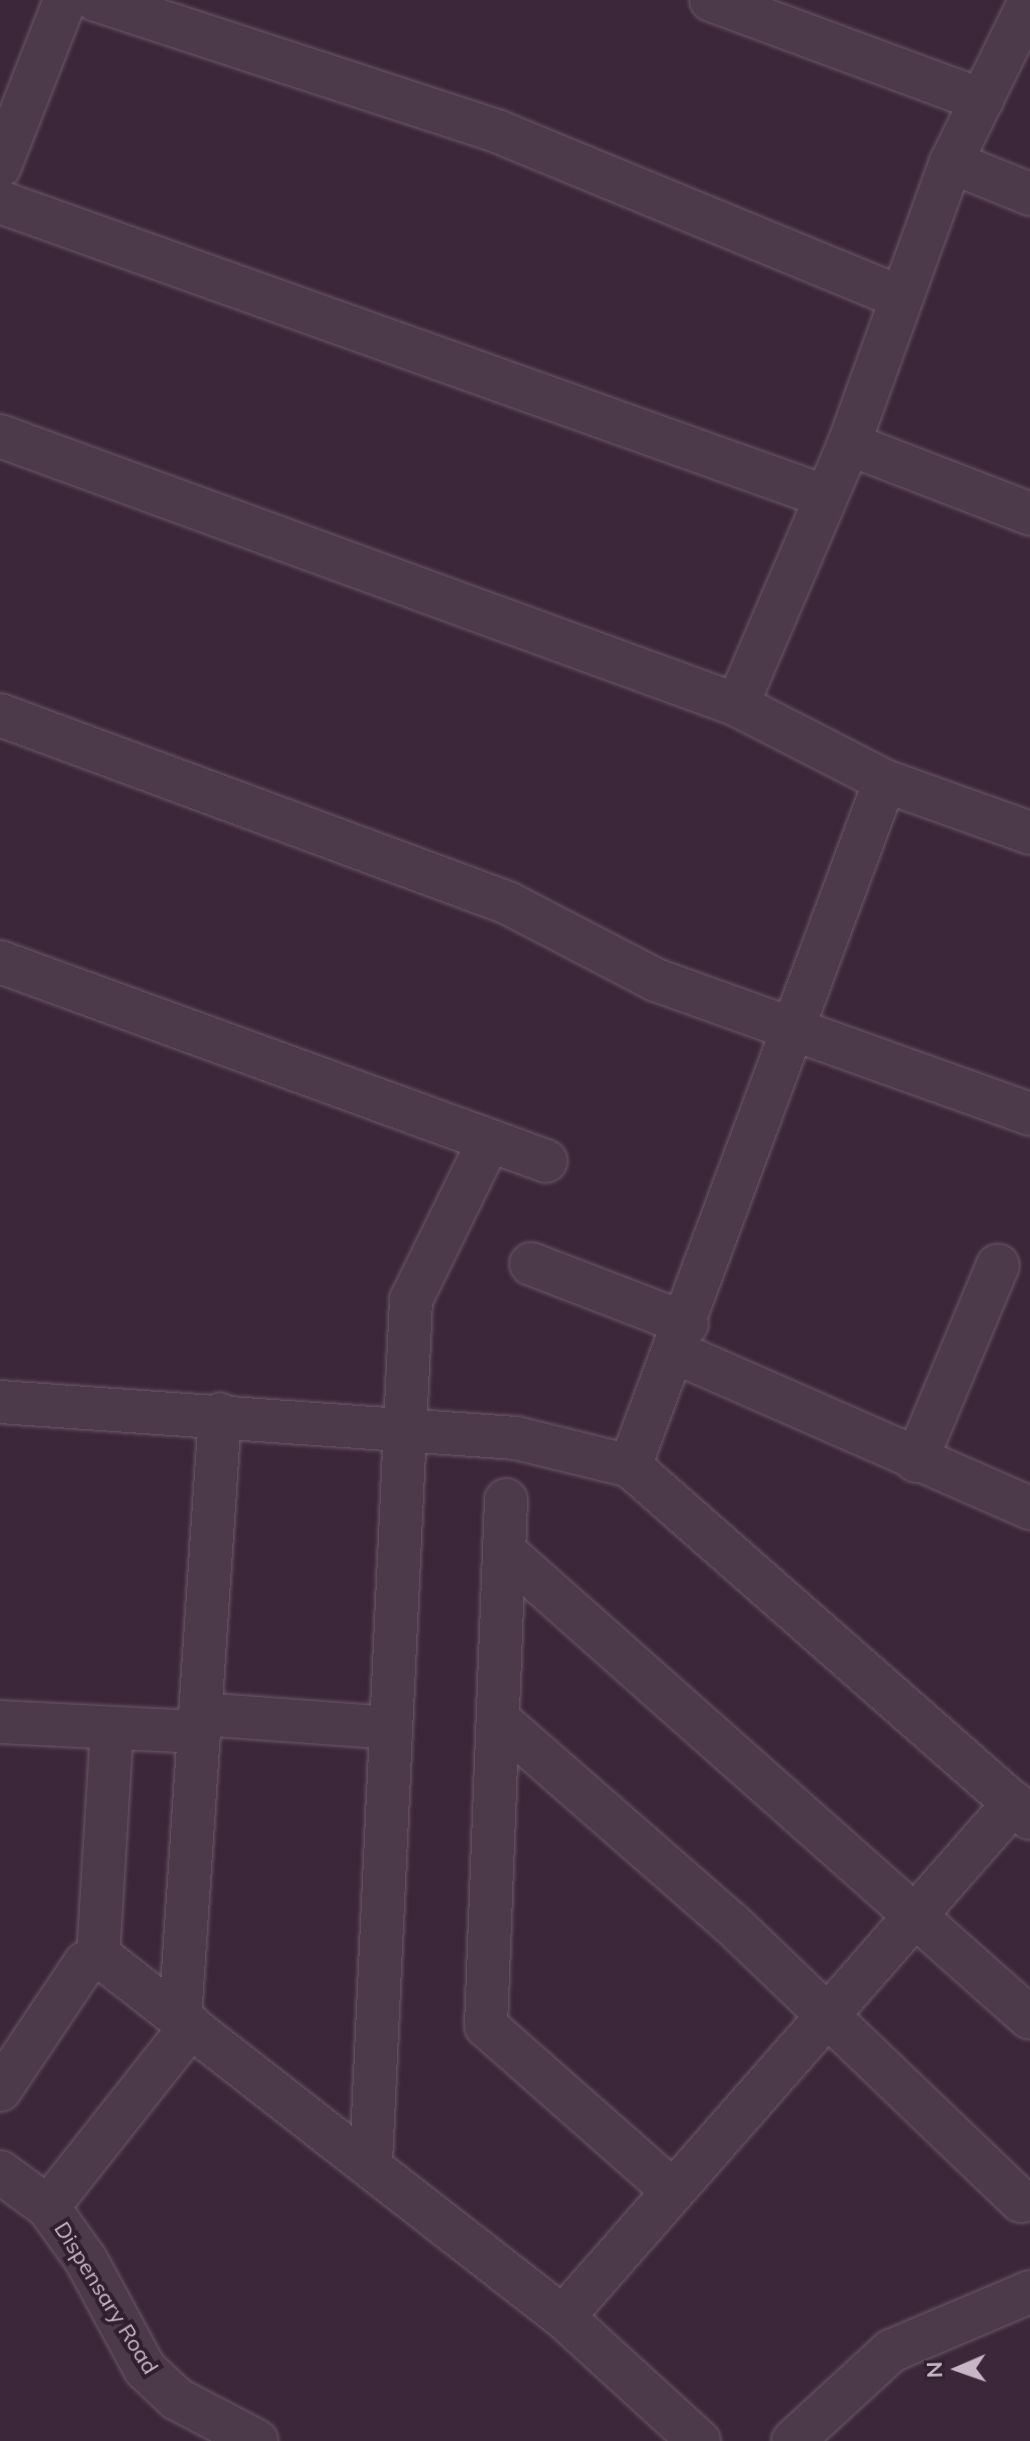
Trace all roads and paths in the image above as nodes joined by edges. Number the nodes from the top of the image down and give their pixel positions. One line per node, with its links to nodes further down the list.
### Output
1 (65, 0): 7 (street)
2 (96, 0): 10 (street)
3 (711, 0): 5 (street)
4 (1030, 1): 5 (street)
5 (982, 100): 6 (street)
6 (951, 162): 8 (street); 10 (street)
7 (0, 166)
8 (1030, 194)
9 (0, 202): 13 (street)
10 (901, 298): 12 (street)
11 (0, 436): 15 (street)
12 (849, 444): 13 (street); 14 (street)
13 (824, 496): 15 (street)
14 (1030, 514)
15 (737, 705): 17 (street)
16 (0, 715): 20 (street)
17 (885, 781): 18 (street); 20 (street)
18 (1030, 833)
19 (0, 962): 22 (street)
20 (795, 1026): 21 (street); 26 (street)
21 (1030, 1114)
22 (489, 1141): 23 (street); 29 (street)
23 (546, 1161)
24 (531, 1264): 26 (street)
25 (998, 1265): 30 (street)
26 (682, 1338): 30 (street); 31 (street)
27 (0, 1402): 28 (street)
28 (220, 1414): 29 (street); 37 (street)
29 (403, 1428): 31 (street); 39 (street)
30 (916, 1461): 33 (street)
31 (630, 1466): 40 (street)
32 (506, 1500): 34 (street)
33 (1030, 1508)
34 (504, 1551): 35 (street); 41 (street)
35 (500, 1721): 43 (street); 49 (street)
36 (0, 1722): 38 (street)
37 (200, 1723): 38 (street); 39 (street); 45 (street)
38 (112, 1728): 42 (street)
39 (390, 1728): 47 (street)
40 (1022, 1811): 41 (street)
41 (914, 1918): 43 (street); 44 (street)
42 (98, 1957): 45 (street); 46 (street)
43 (829, 2015): 49 (street); 50 (street)
44 (1030, 2018)
45 (185, 2022): 47 (street); 51 (street)
46 (0, 2090)
47 (371, 2161): 53 (street)
48 (0, 2172): 51 (street, Dispensary Road)
49 (672, 2190): 53 (street)
50 (1021, 2201)
51 (48, 2207): 54 (street, Dispensary Road)
52 (1030, 2292): 56 (street)
53 (563, 2317): 55 (street)
54 (257, 2441)
55 (699, 2441)
56 (793, 2441)

